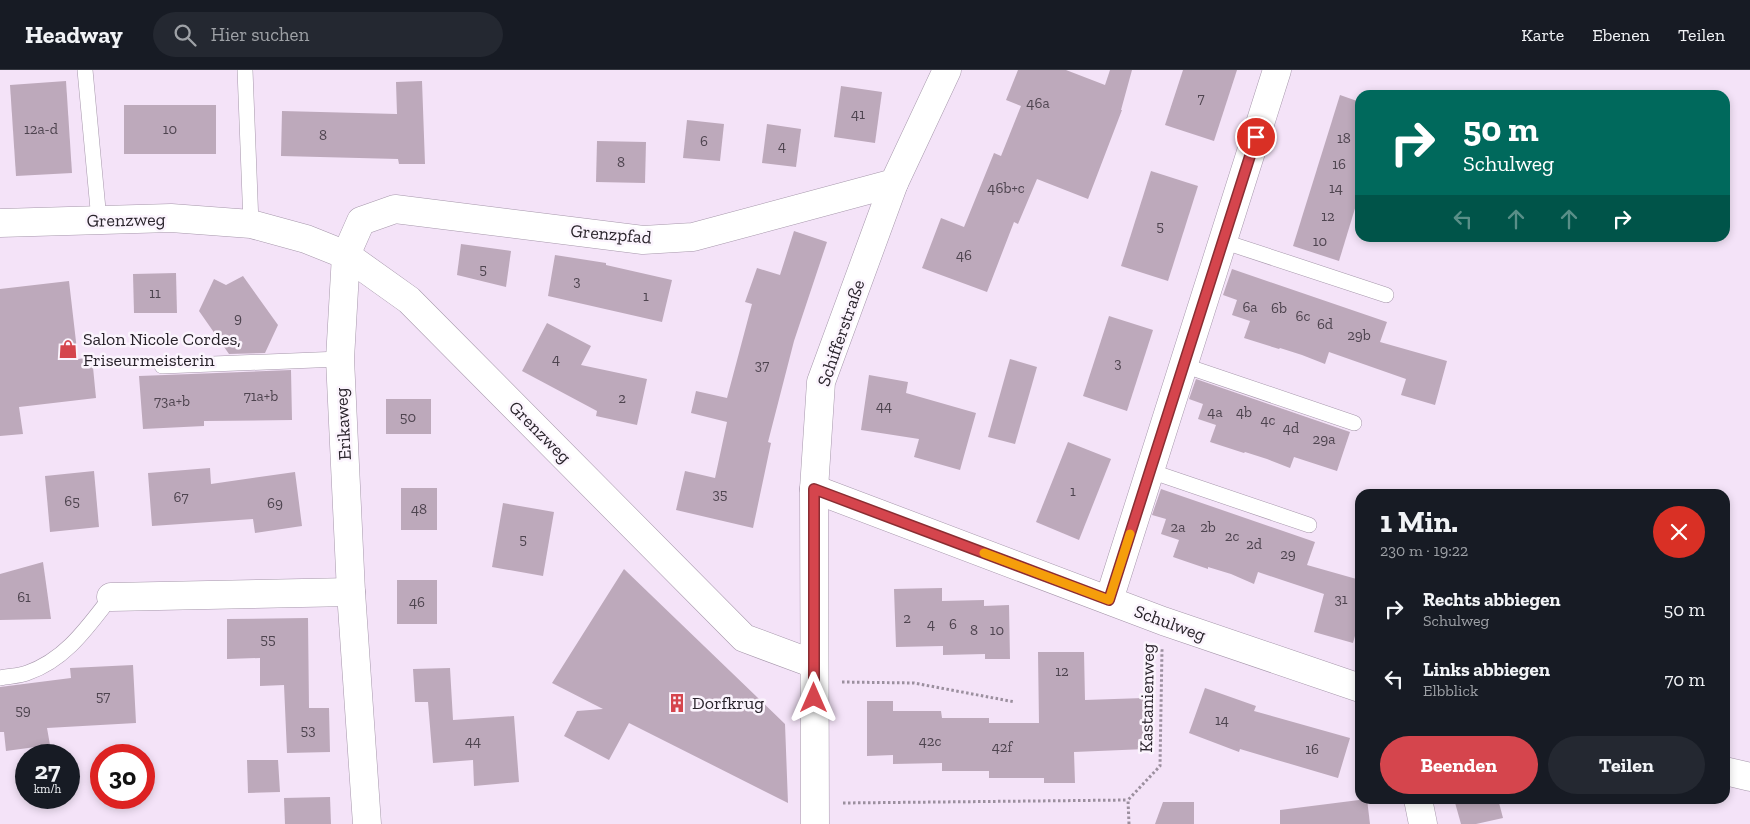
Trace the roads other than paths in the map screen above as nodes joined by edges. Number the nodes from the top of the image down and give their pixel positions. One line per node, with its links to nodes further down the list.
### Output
1 (85, 70): 6 (lane)
2 (245, 70): 8 (lane)
3 (947, 70): 5 (street, Schifferstraße)
4 (1277, 70): 9 (street)
5 (894, 183): 10 (street, Grenzpfad); 17 (street, Schifferstraße)
6 (99, 220): 7 (street, Grenzweg); 8 (street, Grenzweg)
7 (0, 223)
8 (251, 224): 10 (street, Grenzweg)
9 (1222, 241): 11 (lane); 13 (street)
10 (346, 255): 12 (street, Erikaweg); 22 (street, Grenzweg)
11 (1386, 295)
12 (340, 359): 14 (lane); 19 (street, Erikaweg)
13 (1183, 365): 15 (lane); 16 (street)
14 (162, 366)
15 (1354, 423)
16 (1150, 471): 18 (lane); 21 (street)
17 (814, 489): 21 (street, Schulweg); 22 (street, Schifferstraße)
18 (1309, 525)
19 (351, 592): 20 (street); 29 (street, Erikaweg)
20 (110, 597): 23 (lane)
21 (1109, 600): 24 (street, Schulweg)
22 (814, 672): 28 (street, Schifferstraße)
23 (0, 678)
24 (1355, 686)
25 (1730, 772): 26 (street)
26 (1750, 777)
27 (1419, 804): 30 (street)
28 (815, 813)
29 (367, 824)
30 (1423, 824)

